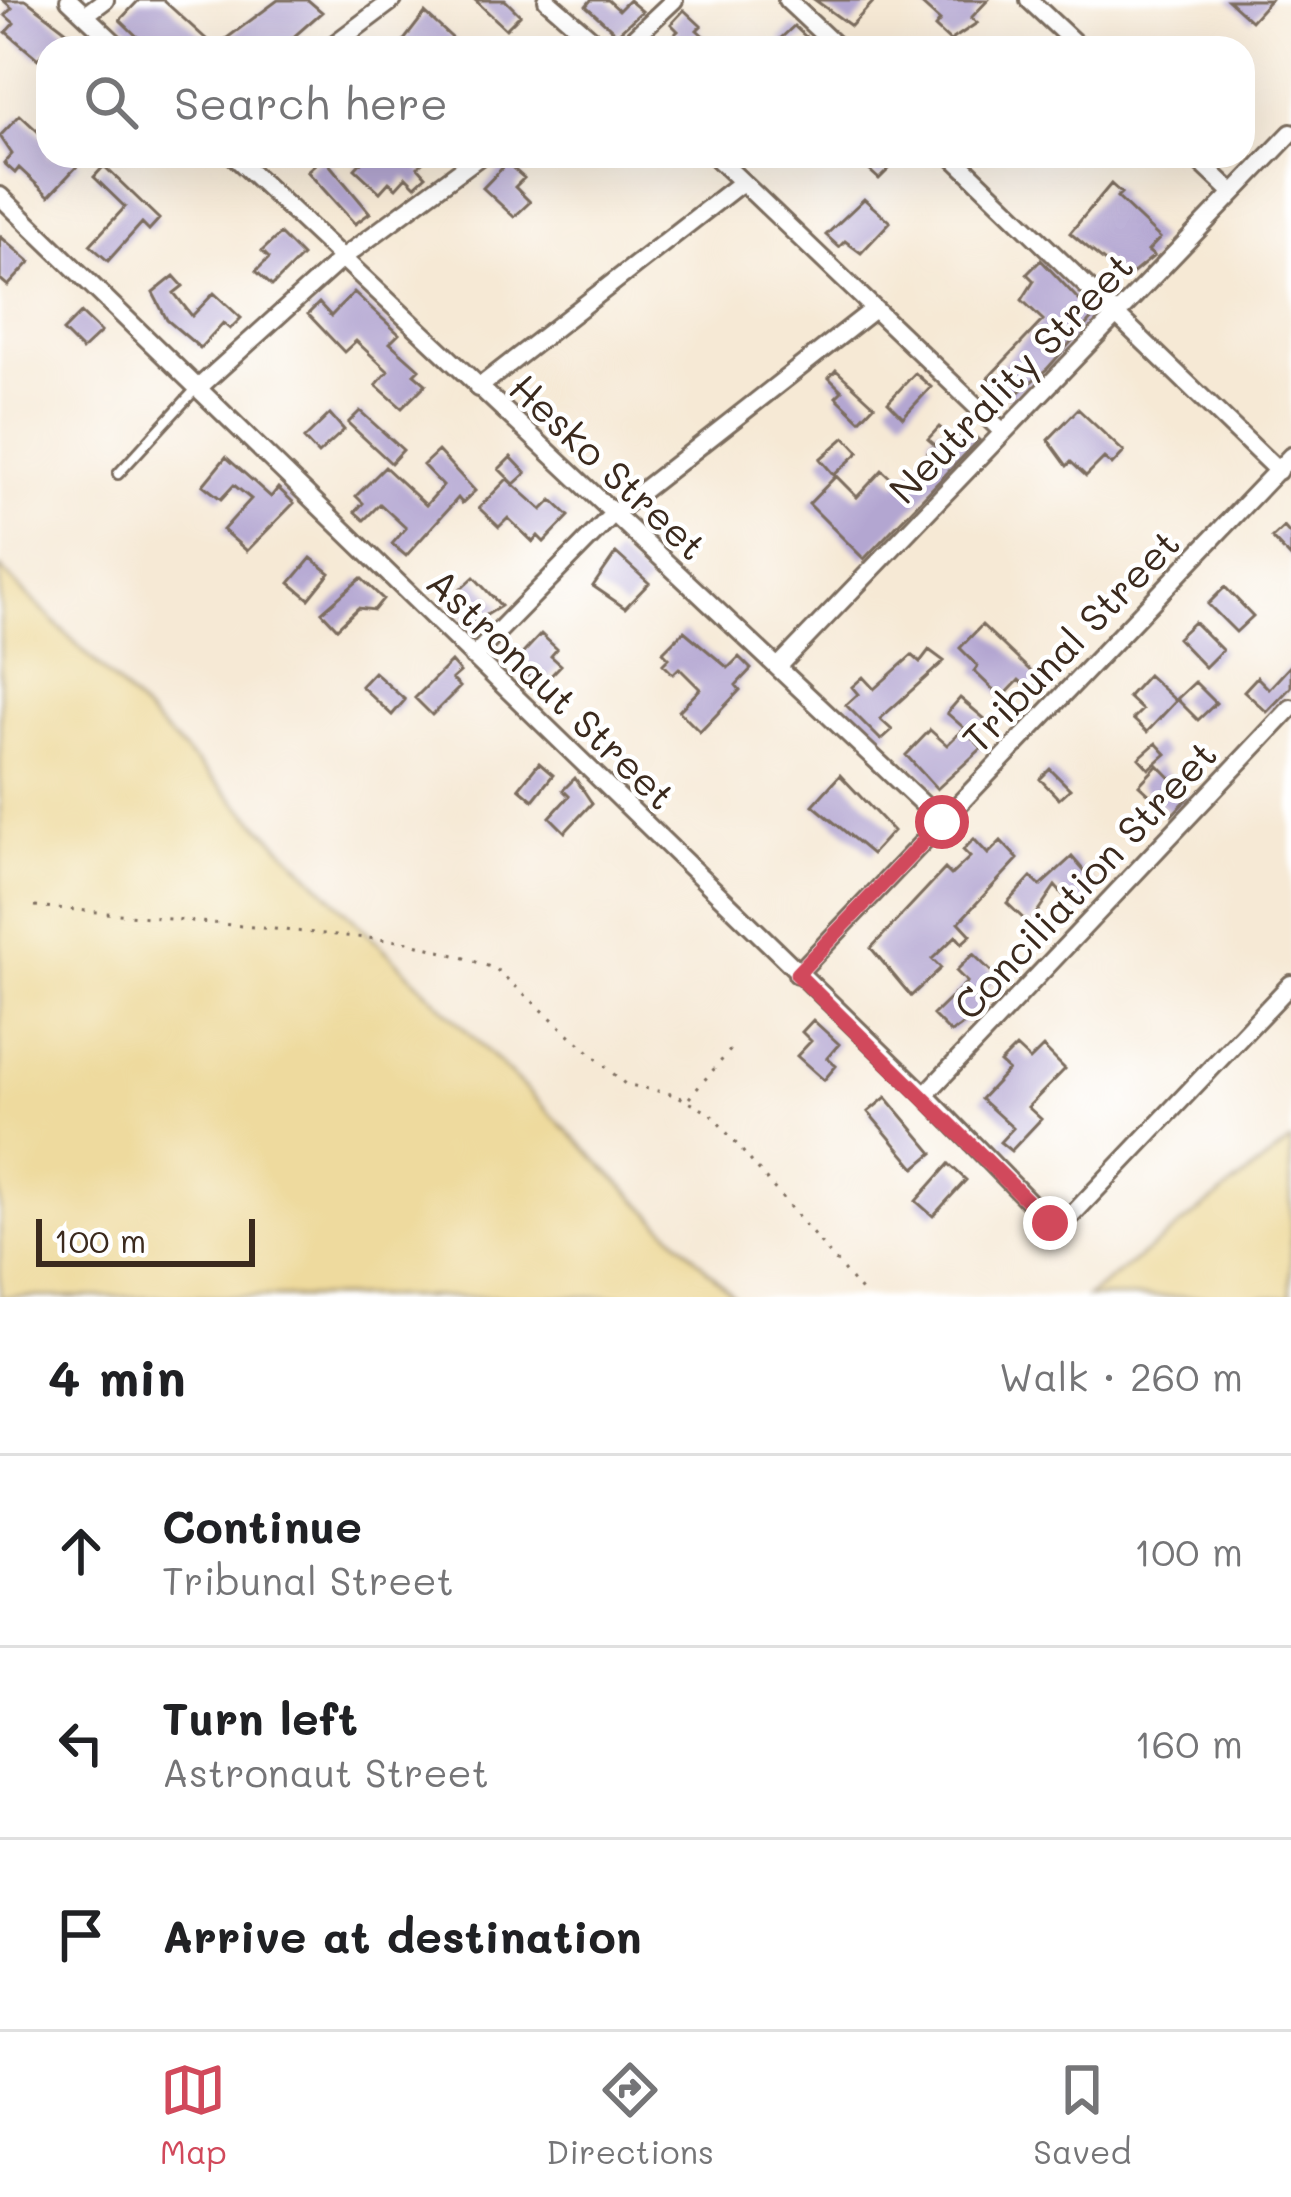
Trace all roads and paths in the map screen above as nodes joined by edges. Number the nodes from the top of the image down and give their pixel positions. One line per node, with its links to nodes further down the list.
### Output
1 (69, 0): 8 (street)
2 (105, 0): 8 (street)
3 (392, 0): 10 (street)
4 (547, 0): 11 (street)
5 (674, 0): 12 (street)
6 (787, 0): 13 (street)
7 (1029, 0): 14 (street)
8 (85, 15): 9 (street)
9 (107, 36)
10 (344, 36)
11 (588, 36)
12 (636, 36)
13 (825, 36)
14 (1067, 36)
15 (1291, 133): 22 (street, Neutrality Street)
16 (246, 168): 24 (street, Hesko Street)
17 (464, 168): 24 (street)
18 (727, 168): 21 (street)
19 (965, 168): 26 (street)
20 (1207, 168): 22 (street)
21 (742, 182): 25 (street); 27 (street)
22 (1233, 193): 26 (street, Neutrality Street)
23 (0, 196): 28 (street, Astronaut Street)
24 (341, 260): 27 (street, Hesko Street); 28 (street)
25 (874, 309): 29 (street); 32 (street)
26 (1118, 313): 29 (street, Neutrality Street); 30 (street)
27 (478, 388): 32 (street, Hesko Street)
28 (196, 389): 31 (lane); 33 (street, Astronaut Street)
29 (1004, 432): 34 (street, Neutrality Street)
30 (1284, 464): 36 (street, Tribunal Street)
31 (118, 474)
32 (613, 514): 33 (street); 34 (street, Hesko Street)
33 (473, 657): 38 (street, Astronaut Street)
34 (778, 667): 36 (street, Hesko Street)
35 (1291, 709): 41 (street, Conciliation Street)
36 (942, 822): 38 (street, Tribunal Street)
37 (35, 906): 42 (path)
38 (797, 974): 41 (street, Astronaut Street)
39 (1291, 984): 41 (street, Astronaut Street)
40 (733, 1047): 42 (path)
41 (925, 1095)
42 (688, 1099): 43 (path)
43 (866, 1297)

